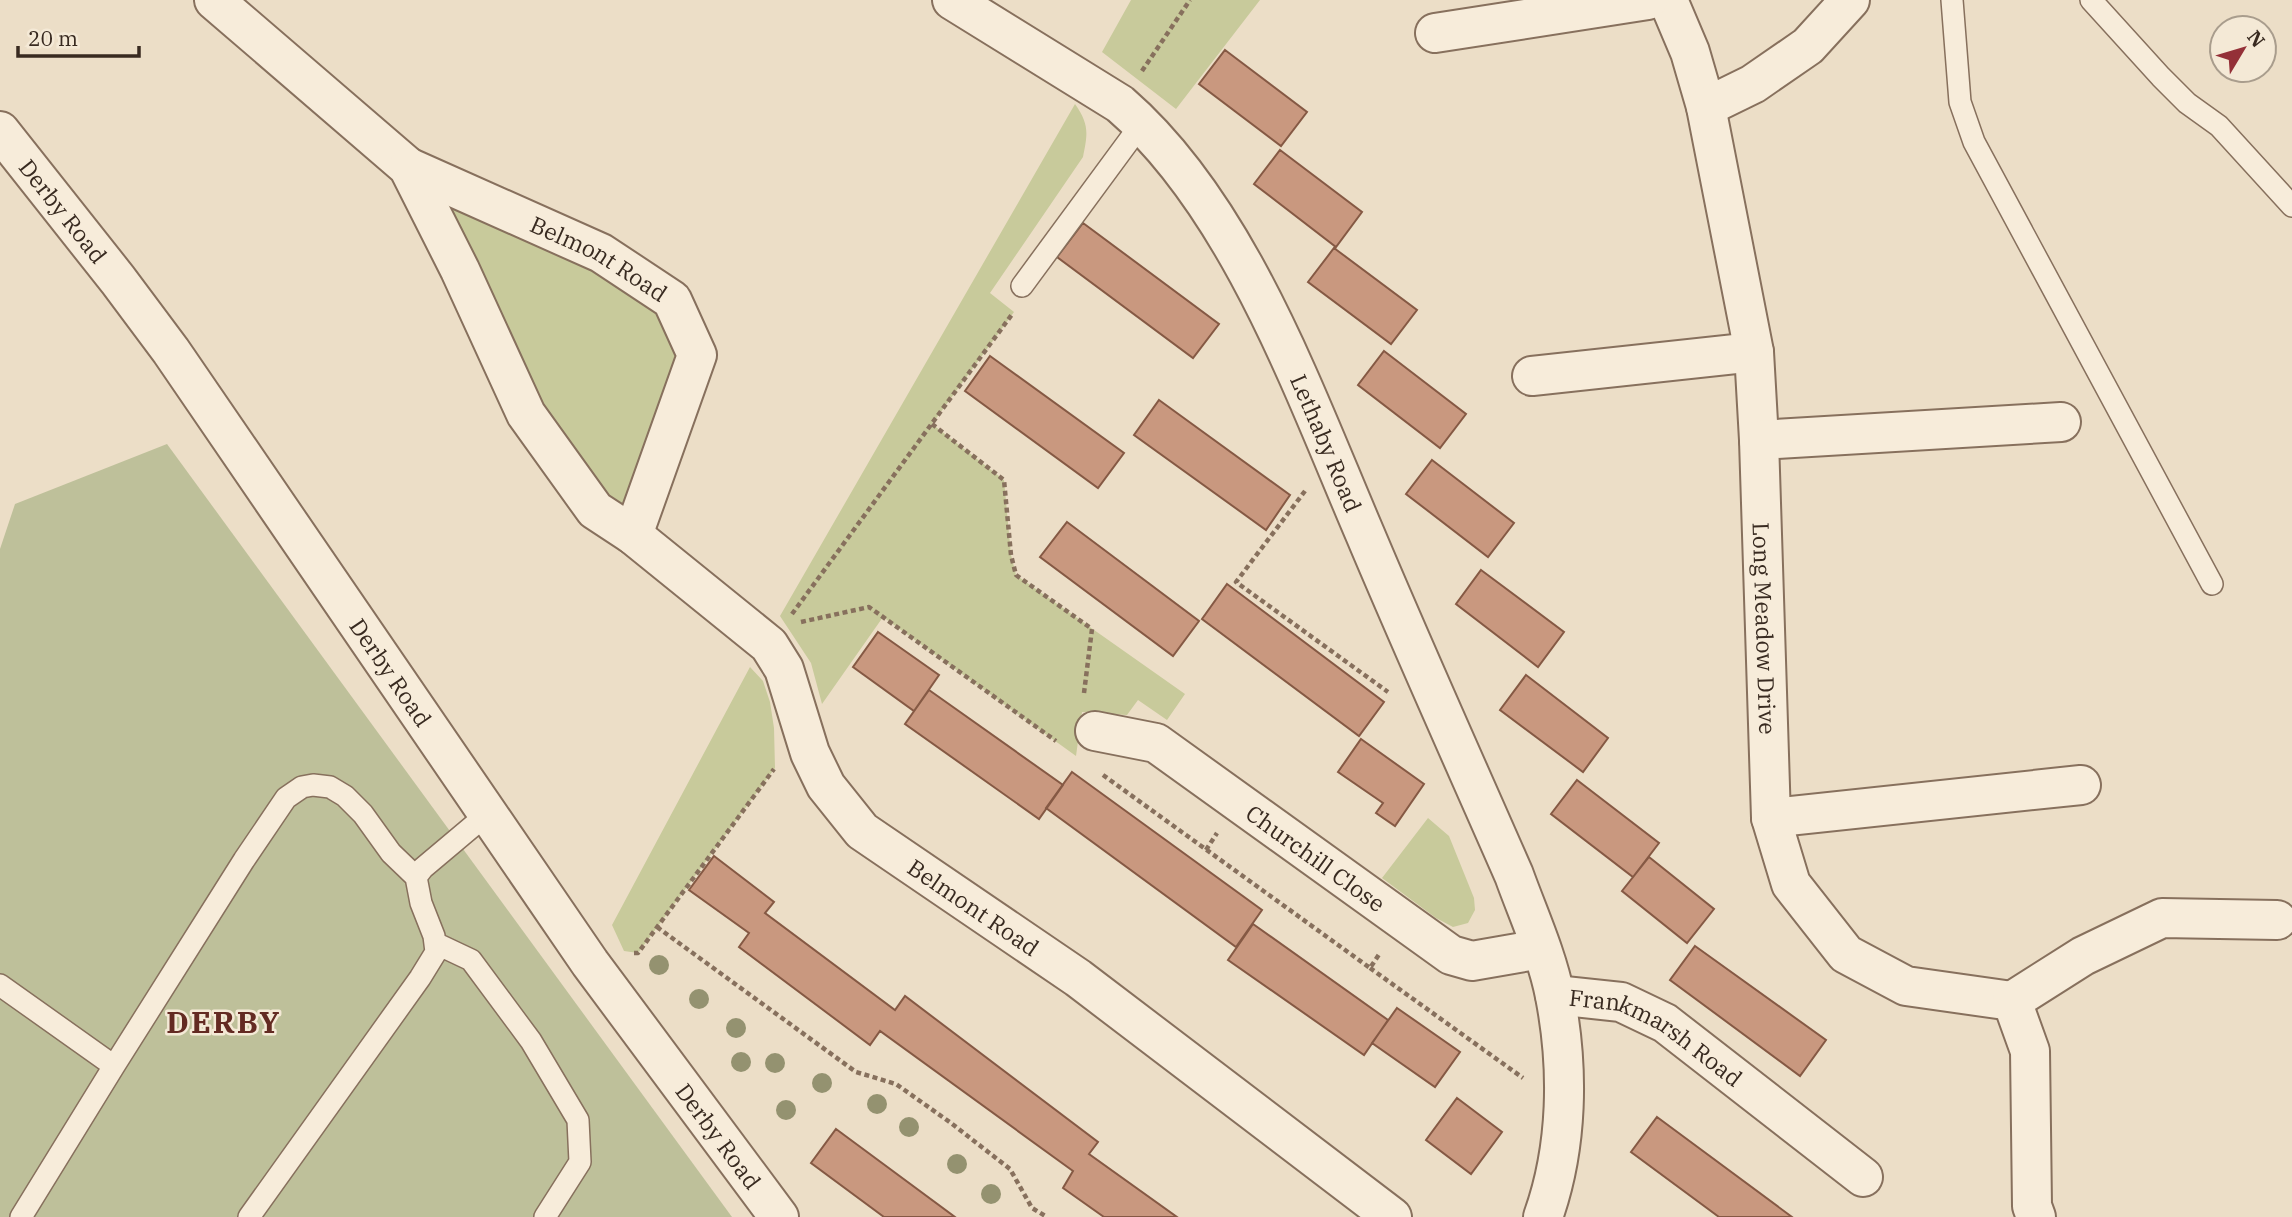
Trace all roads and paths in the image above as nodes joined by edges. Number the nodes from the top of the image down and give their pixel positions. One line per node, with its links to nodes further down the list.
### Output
1 (214, 0): 13 (street, Belmont Road)
2 (952, 0): 11 (street, Lethaby Road)
3 (1190, 0): 11 (path)
4 (1648, 0): 9 (street)
5 (1668, 0): 10 (street, Long Meadow Drive)
6 (1850, 0): 10 (street)
7 (1952, 0): 23 (lane)
8 (2091, 0): 14 (lane)
9 (1435, 33)
10 (1706, 107): 16 (street, Long Meadow Drive)
11 (1131, 113): 15 (lane); 21 (street, Lethaby Road)
12 (0, 131): 30 (street, Derby Road)
13 (408, 167): 22 (street, Belmont Road); 22 (street, Belmont Road)
14 (2292, 206)
15 (1022, 286): 19 (path)
16 (1754, 352): 17 (street); 20 (street, Long Meadow Drive)
17 (1532, 376)
18 (2061, 422): 20 (street)
19 (932, 424): 24 (path); 26 (path)
20 (1759, 440): 31 (street, Long Meadow Drive)
21 (1331, 457): 25 (street, Lethaby Road); 25 (path)
22 (633, 535): 24 (street, Belmont Road)
23 (2212, 584)
24 (776, 635): 26 (path); 27 (street, Belmont Road)
25 (1435, 695): 37 (street, Lethaby Road)
26 (1082, 726): 33 (street, Churchill Close)
27 (804, 730): 35 (path); 51 (street, Belmont Road)
28 (1098, 772): 39 (path)
29 (2081, 785): 31 (street)
30 (486, 815): 32 (lane); 38 (street, Derby Road)
31 (1771, 818): 42 (street, Long Meadow Drive)
32 (416, 877): 36 (lane); 43 (lane)
33 (1400, 919): 37 (street, Churchill Close); 39 (path)
34 (2277, 920): 42 (street)
35 (657, 927): 38 (path); 50 (path)
36 (435, 943): 47 (lane); 48 (lane)
37 (1541, 949): 41 (street, Lethaby Road)
38 (590, 963): 49 (street, Derby Road)
39 (1370, 968): 44 (path)
40 (0, 985): 43 (lane)
41 (1555, 995): 44 (street, Frankmarsh Road); 45 (street, Frankmarsh Road)
42 (2012, 1001): 53 (street)
43 (114, 1066): 46 (lane)
44 (1563, 1108): 52 (street, Frankmarsh Road)
45 (1863, 1177)
46 (21, 1217)
47 (249, 1217)
48 (545, 1217)
49 (779, 1217)
50 (1047, 1217)
51 (1392, 1217)
52 (1543, 1217)
53 (2036, 1217)

